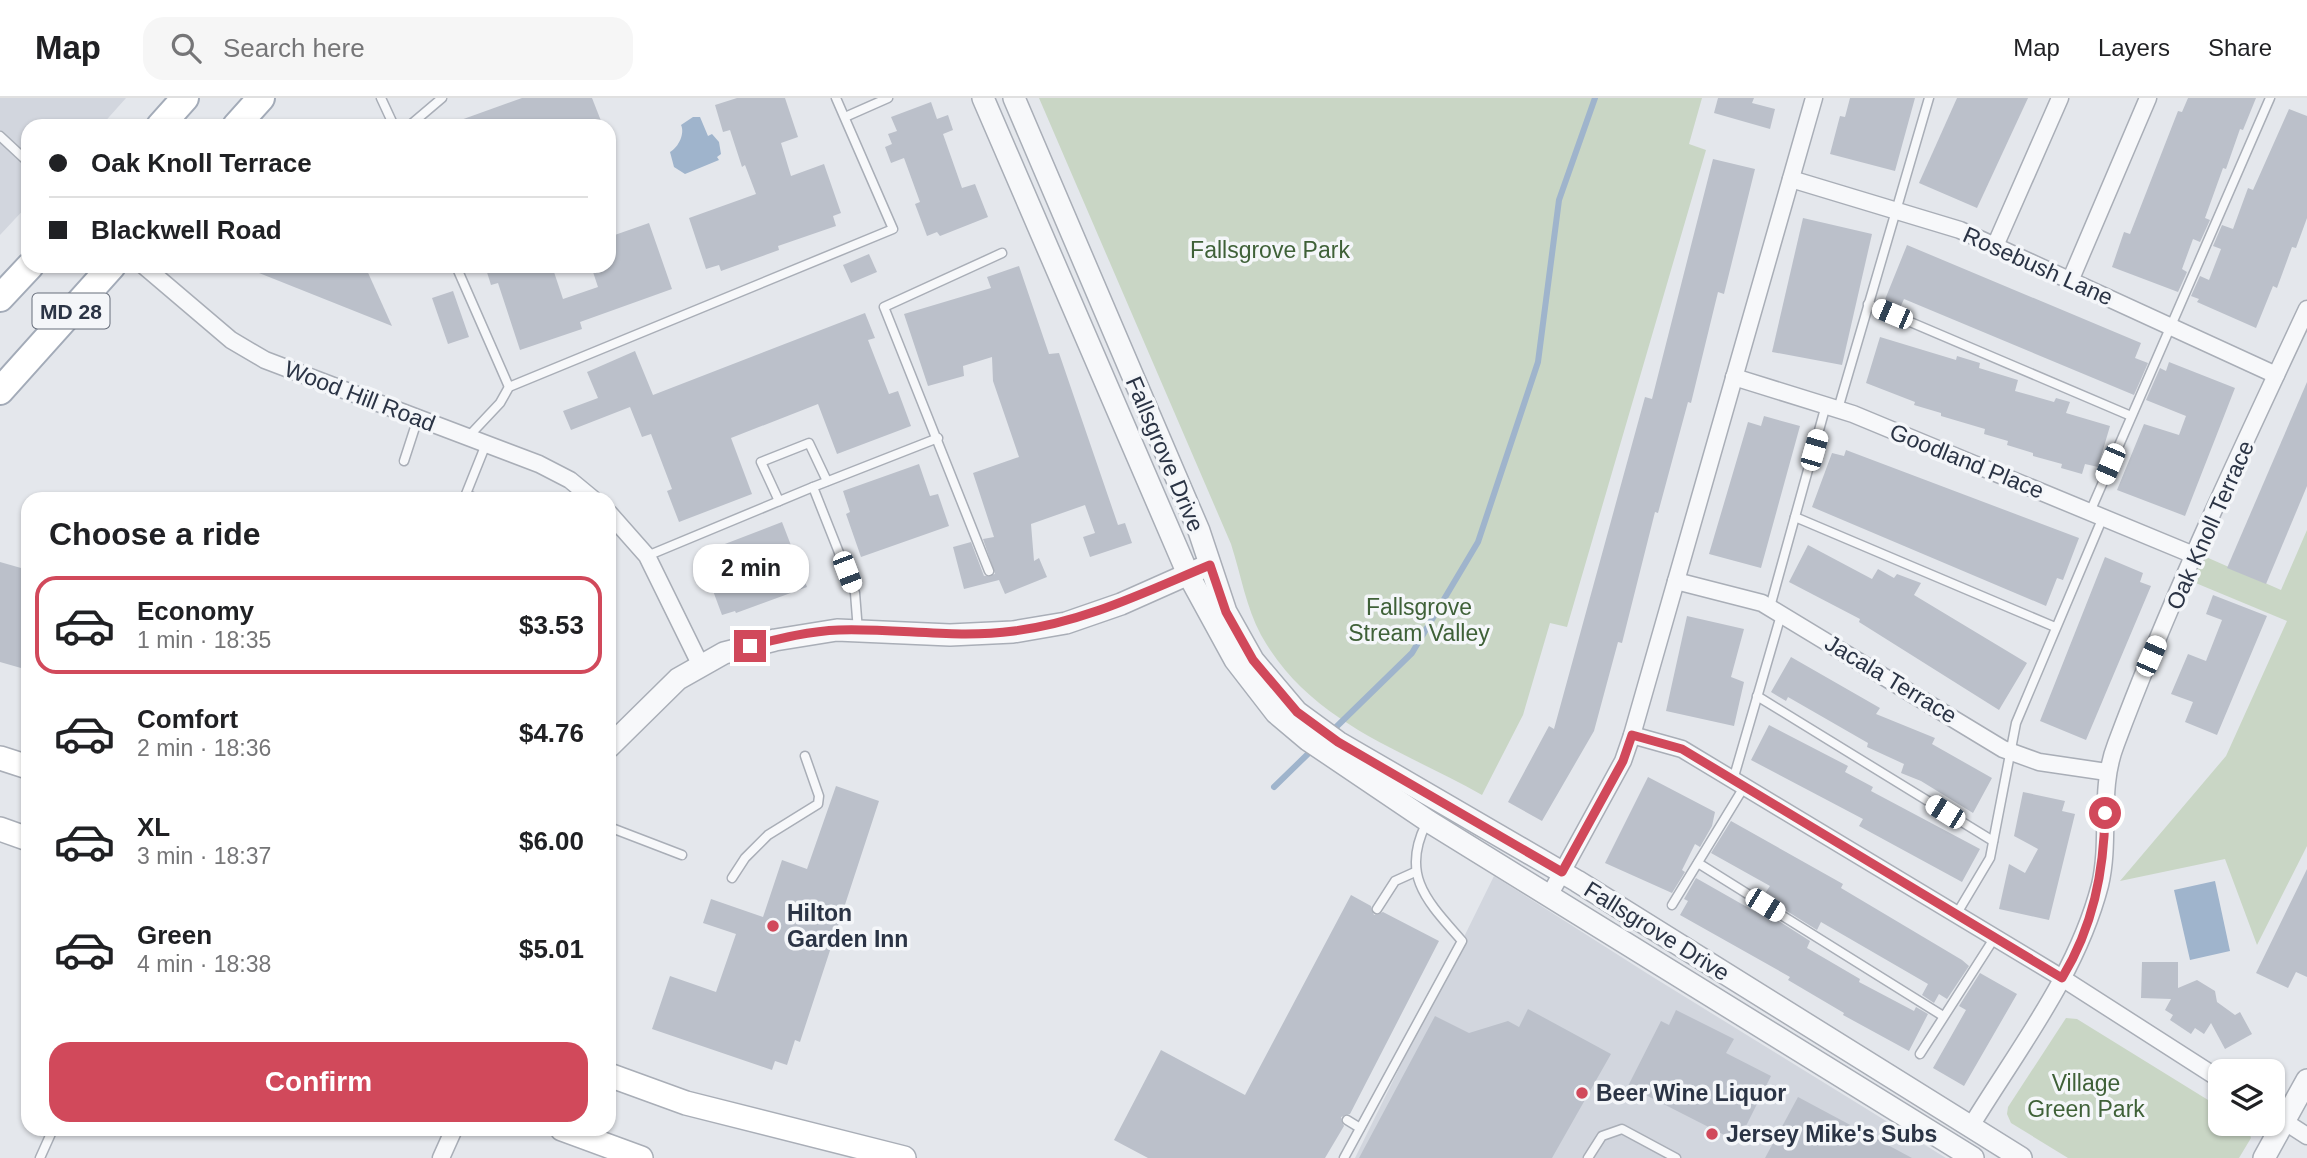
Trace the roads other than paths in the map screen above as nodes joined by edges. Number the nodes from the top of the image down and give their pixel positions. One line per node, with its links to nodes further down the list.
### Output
1 (185, 98): 15 (main road)
2 (261, 98): 16 (main road)
3 (380, 98): 17 (lane)
4 (442, 98): 18 (lane)
5 (836, 98): 14 (lane)
6 (888, 98): 14 (lane)
7 (983, 98): 57 (street, Fallsgrove Drive)
8 (1014, 98): 55 (street, Fallsgrove Drive)
9 (1814, 98): 21 (street)
10 (1929, 98): 22 (lane)
11 (2060, 98): 23 (street)
12 (2148, 98): 29 (street)
13 (2270, 98): 33 (lane)
14 (845, 117): 36 (lane)
15 (166, 119)
16 (242, 119)
17 (390, 119)
18 (417, 119)
19 (0, 136): 20 (lane)
20 (21, 156)
21 (1791, 180): 22 (street, Rosebush Lane); 35 (street)
22 (1895, 211): 23 (street, Rosebush Lane); 31 (lane)
23 (1995, 246): 29 (street, Rosebush Lane)
24 (1002, 254): 42 (lane)
25 (23, 273): 30 (main road, MD 28)
26 (106, 273): 37 (main road, MD 28)
27 (152, 273): 40 (street, Wood Hill Road)
28 (459, 273): 36 (lane)
29 (2070, 281): 33 (street, Rosebush Lane)
30 (0, 298)
31 (1868, 304): 38 (lane); 39 (lane)
32 (2307, 309): 34 (street, Oak Knoll Terrace)
33 (2171, 327): 34 (street, Rosebush Lane); 39 (lane)
34 (2276, 375): 54 (street, Oak Knoll Terrace)
35 (1734, 377): 38 (street, Goodland Place); 58 (street)
36 (509, 387): 41 (lane)
37 (0, 391)
38 (1832, 407): 50 (street, Goodland Place); 51 (lane)
39 (2131, 416): 50 (lane)
40 (418, 418): 41 (street, Wood Hill Road); 44 (lane)
41 (468, 437): 43 (street, Wood Hill Road)
42 (938, 438): 45 (lane); 56 (lane)
43 (486, 444): 47 (lane); 48 (street, Wood Hill Road)
44 (404, 461)
45 (827, 481): 46 (lane); 49 (lane)
46 (813, 487): 49 (lane); 61 (lane)
47 (467, 492)
48 (585, 492)
49 (779, 501): 53 (lane)
50 (2096, 514): 54 (street, Goodland Place); 60 (lane)
51 (1795, 517): 59 (lane); 60 (lane)
52 (616, 521): 53 (street)
53 (647, 556): 62 (street)
54 (2196, 556): 72 (street, Oak Knoll Terrace)
55 (1210, 565): 57 (street); 64 (street, Fallsgrove Drive)
56 (989, 571)
57 (1188, 574): 61 (street); 64 (street, Fallsgrove Drive)
58 (1676, 581): 59 (street, Jacala Terrace); 65 (street)
59 (1775, 611): 63 (lane); 68 (street, Jacala Terrace)
60 (2055, 627): 68 (lane)
61 (859, 631): 62 (street)
62 (701, 666): 66 (street)
63 (1757, 696): 73 (lane); 78 (lane)
64 (1312, 733): 67 (street, Fallsgrove Drive)
65 (1632, 735): 73 (street); 82 (street)
66 (616, 740)
67 (1333, 748): 74 (street, Fallsgrove Drive); 82 (street, Fallsgrove Drive)
68 (2012, 752): 72 (street, Jacala Terrace); 78 (lane)
69 (805, 755): 83 (lane)
70 (0, 758): 71 (main road)
71 (21, 766)
72 (2107, 772): 89 (street, Oak Knoll Terrace)
73 (1739, 783): 80 (lane); 87 (street)
74 (1428, 821): 81 (lane); 84 (street, Fallsgrove Drive)
75 (0, 829): 77 (main road)
76 (616, 830): 79 (lane)
77 (21, 836)
78 (1993, 841): 87 (lane)
79 (682, 855)
80 (1698, 863): 85 (lane); 90 (lane)
81 (1415, 872): 86 (lane); 99 (lane)
82 (1562, 872): 84 (street); 98 (street, Fallsgrove Drive)
83 (732, 878)
84 (1549, 896): 112 (street, Fallsgrove Drive)
85 (1672, 905)
86 (1377, 909)
87 (1956, 915): 88 (street)
88 (1995, 937): 89 (street); 90 (lane)
89 (2062, 978): 92 (street); 98 (street, Oak Knoll Terrace)
90 (1943, 1016): 91 (lane)
91 (1920, 1054)
92 (2208, 1072)
93 (616, 1078): 108 (main road)
94 (2307, 1080): 95 (street)
95 (2285, 1110)
96 (1347, 1121): 99 (lane)
97 (2285, 1122): 104 (street)
98 (1971, 1126): 113 (street, Fallsgrove Drive)
99 (1360, 1128): 109 (lane)
100 (50, 1136): 105 (lane)
101 (451, 1136): 106 (street)
102 (581, 1136): 107 (main road)
103 (2272, 1136): 114 (street)
104 (2307, 1136)
105 (40, 1158)
106 (441, 1158)
107 (641, 1158)
108 (904, 1158)
109 (1344, 1158)
110 (1588, 1158): 111 (lane)
111 (1676, 1158)
112 (1973, 1158)
113 (2021, 1158)
114 (2264, 1158)

